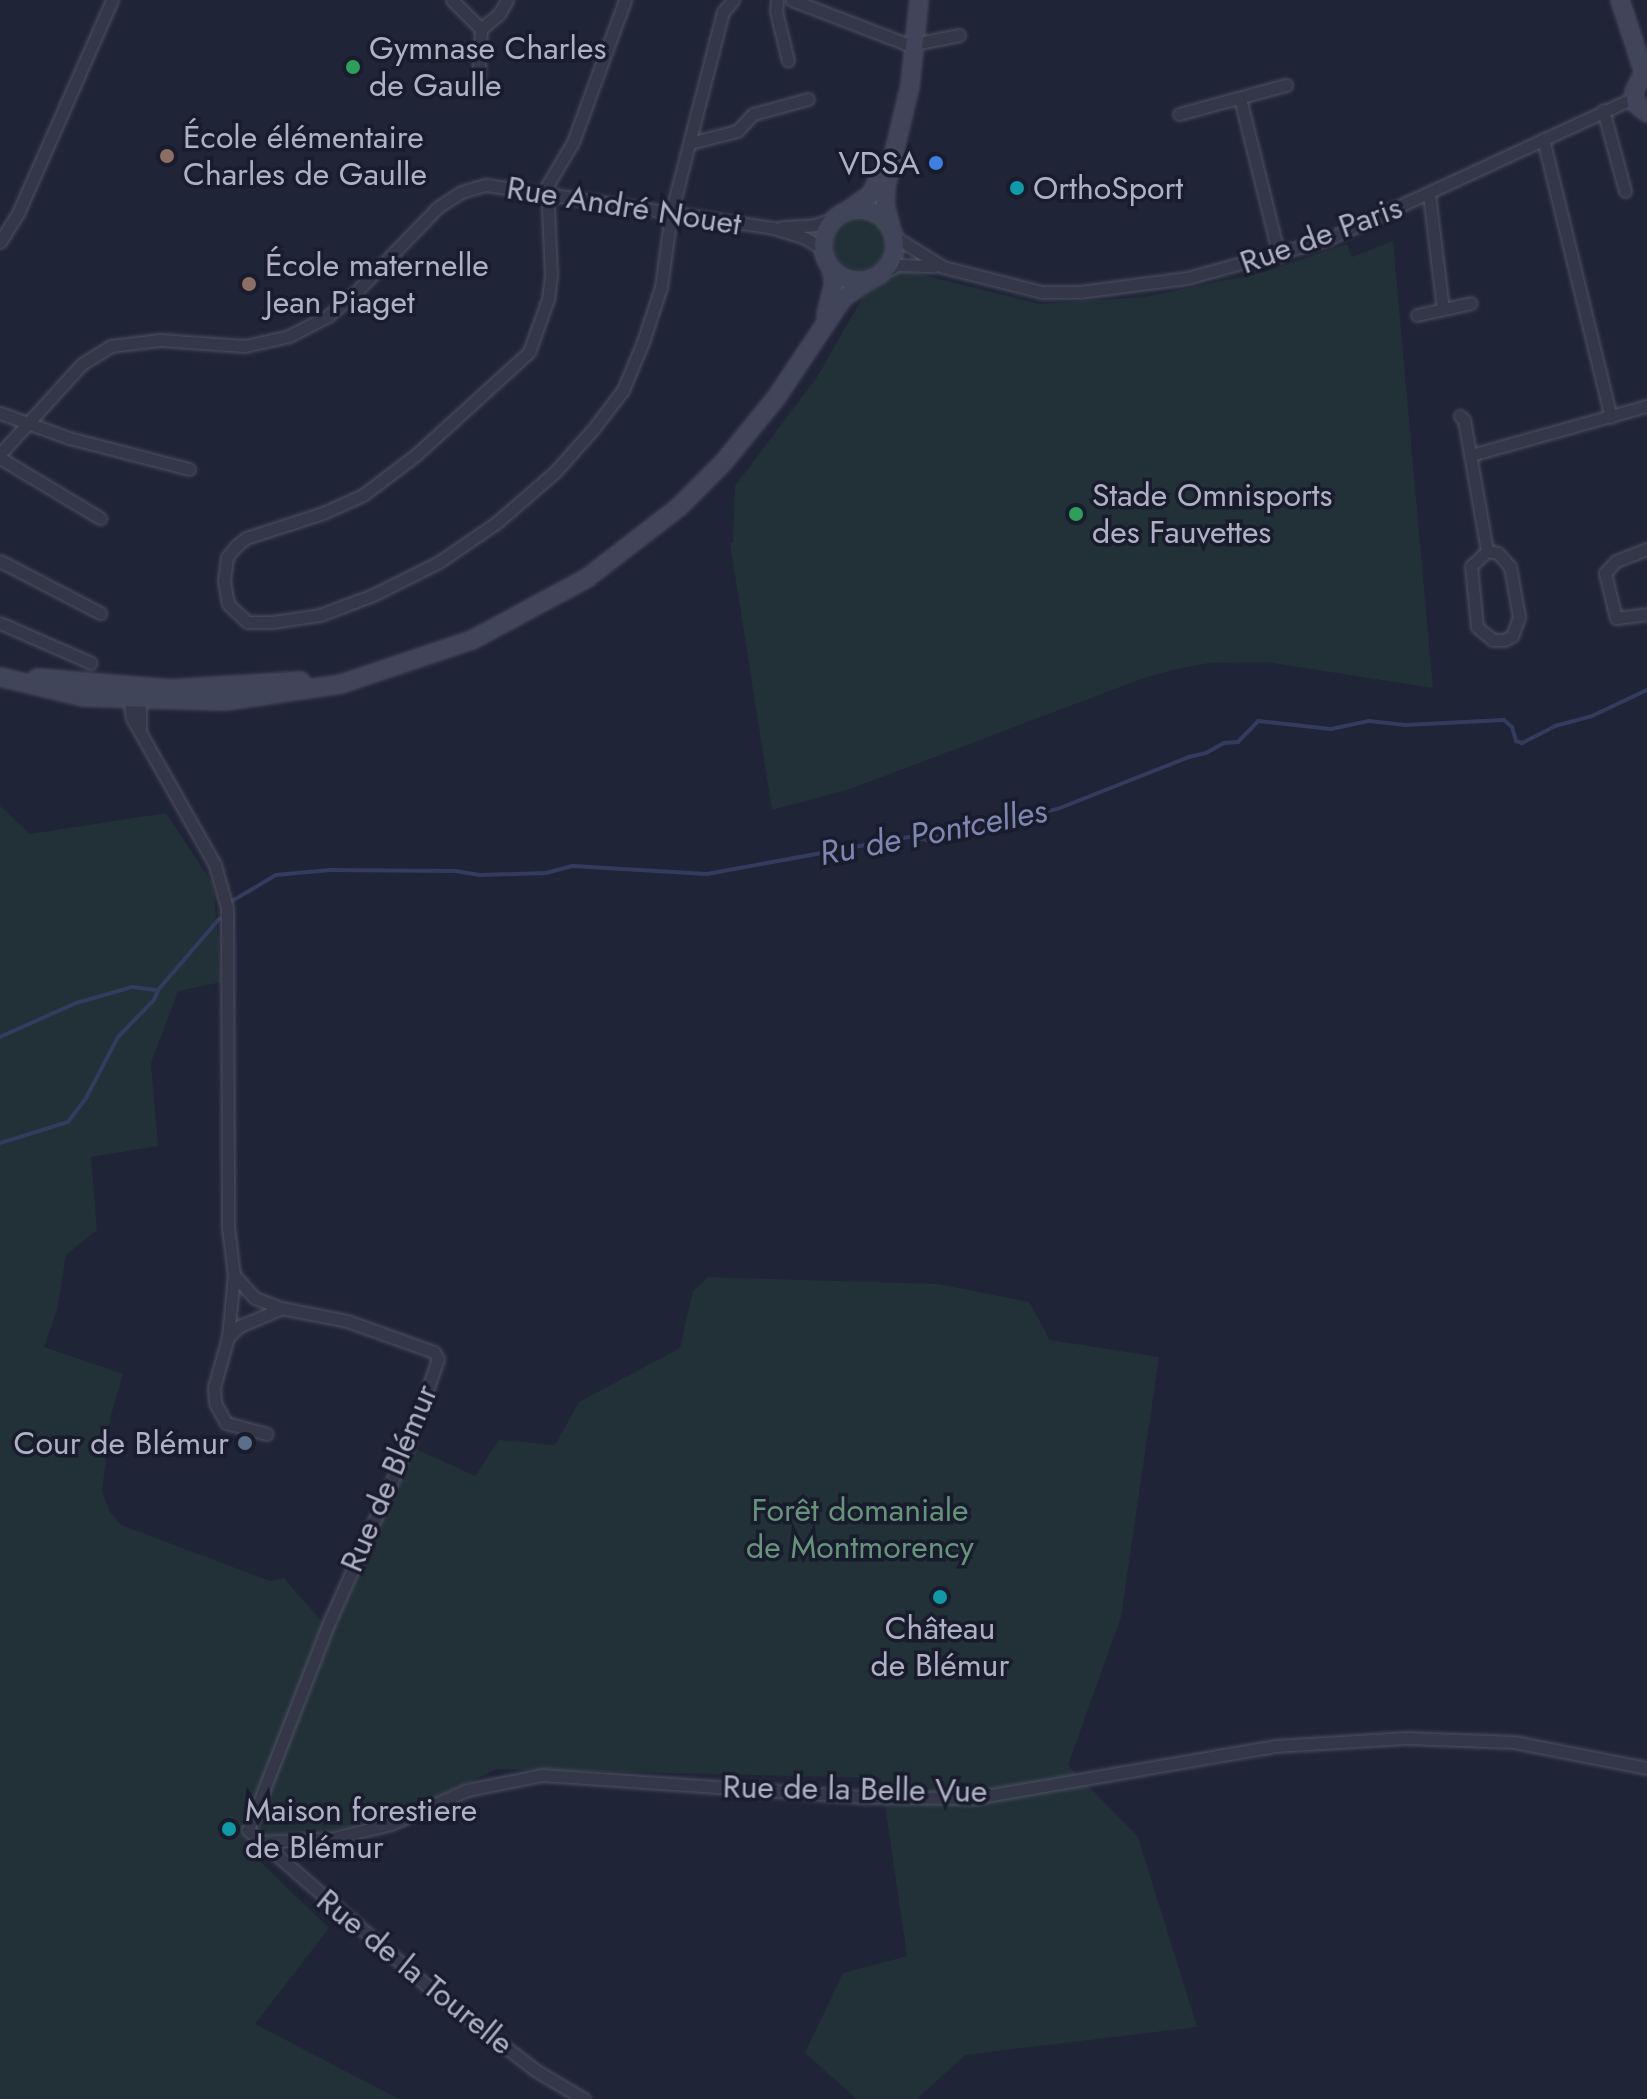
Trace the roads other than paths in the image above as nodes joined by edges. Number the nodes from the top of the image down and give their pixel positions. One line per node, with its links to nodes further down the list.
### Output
1 (112, 0): 33 (street)
2 (452, 0): 11 (street)
3 (507, 0): 11 (street)
4 (625, 0): 27 (street)
5 (733, 0): 25 (street)
6 (777, 0): 14 (street)
7 (792, 0): 13 (street)
8 (913, 0): 13 (main road)
9 (919, 0): 13 (main road)
10 (1620, 0): 15 (main road)
11 (481, 29): 16 (street)
12 (959, 35): 13 (street)
13 (912, 45): 30 (main road); 32 (main road)
14 (788, 61)
15 (1646, 76): 19 (main road)
16 (478, 81)
17 (1286, 85): 18 (street)
18 (1240, 98): 23 (street); 35 (street)
19 (1634, 98): 21 (street, Rue de Paris); 22 (main road)
20 (808, 99): 25 (street)
21 (1603, 110): 24 (street, Rue de Paris); 26 (street)
22 (1647, 113)
23 (1179, 114)
24 (1543, 139): 28 (street, Rue de Paris); 46 (street)
25 (690, 143): 29 (street)
26 (1625, 191)
27 (548, 194): 29 (street, Rue André Nouet); 29 (street); 47 (street, Rue André Nouet)
28 (1429, 194): 35 (street, Rue de Paris); 40 (street)
29 (671, 214): 31 (street, Rue André Nouet)
30 (841, 214): 31 (street, Rue André Nouet); 32 (main road); 34 (main road)
31 (773, 228): 34 (street, Rue André Nouet)
32 (893, 232): 36 (street, Rue de Paris); 38 (main road)
33 (0, 242)
34 (823, 249): 37 (main road)
35 (1279, 256): 36 (street, Rue de Paris)
36 (943, 267): 38 (street, Rue de Paris)
37 (831, 268): 38 (main road); 42 (main road)
38 (875, 277): 42 (main road)
39 (1471, 303): 40 (street)
40 (1443, 309): 41 (street)
41 (1417, 315)
42 (823, 324): 61 (main road)
43 (1647, 406): 46 (street)
44 (0, 413): 47 (street)
45 (1460, 416): 48 (street)
46 (1611, 417): 48 (street)
47 (27, 425): 49 (street, Rue André Nouet); 50 (street)
48 (1471, 455): 53 (street)
49 (0, 456): 51 (street)
50 (189, 469)
51 (100, 518)
52 (1647, 549): 56 (street)
53 (1487, 551): 53 (street)
54 (0, 561): 55 (street)
55 (100, 613)
56 (1647, 614)
57 (0, 623): 58 (street)
58 (91, 663)
59 (0, 670): 61 (main road)
60 (0, 677): 61 (main road)
61 (134, 694): 62 (street)
62 (234, 1275): 63 (street, Rue de Blémur); 64 (street)
63 (281, 1308): 64 (street); 67 (street, Rue de Blémur)
64 (228, 1337): 65 (street)
65 (267, 1434)
66 (1647, 1768): 67 (street, Rue de la Belle Vue)
67 (255, 1839): 68 (street, Rue de la Tourelle)
68 (584, 2099)

